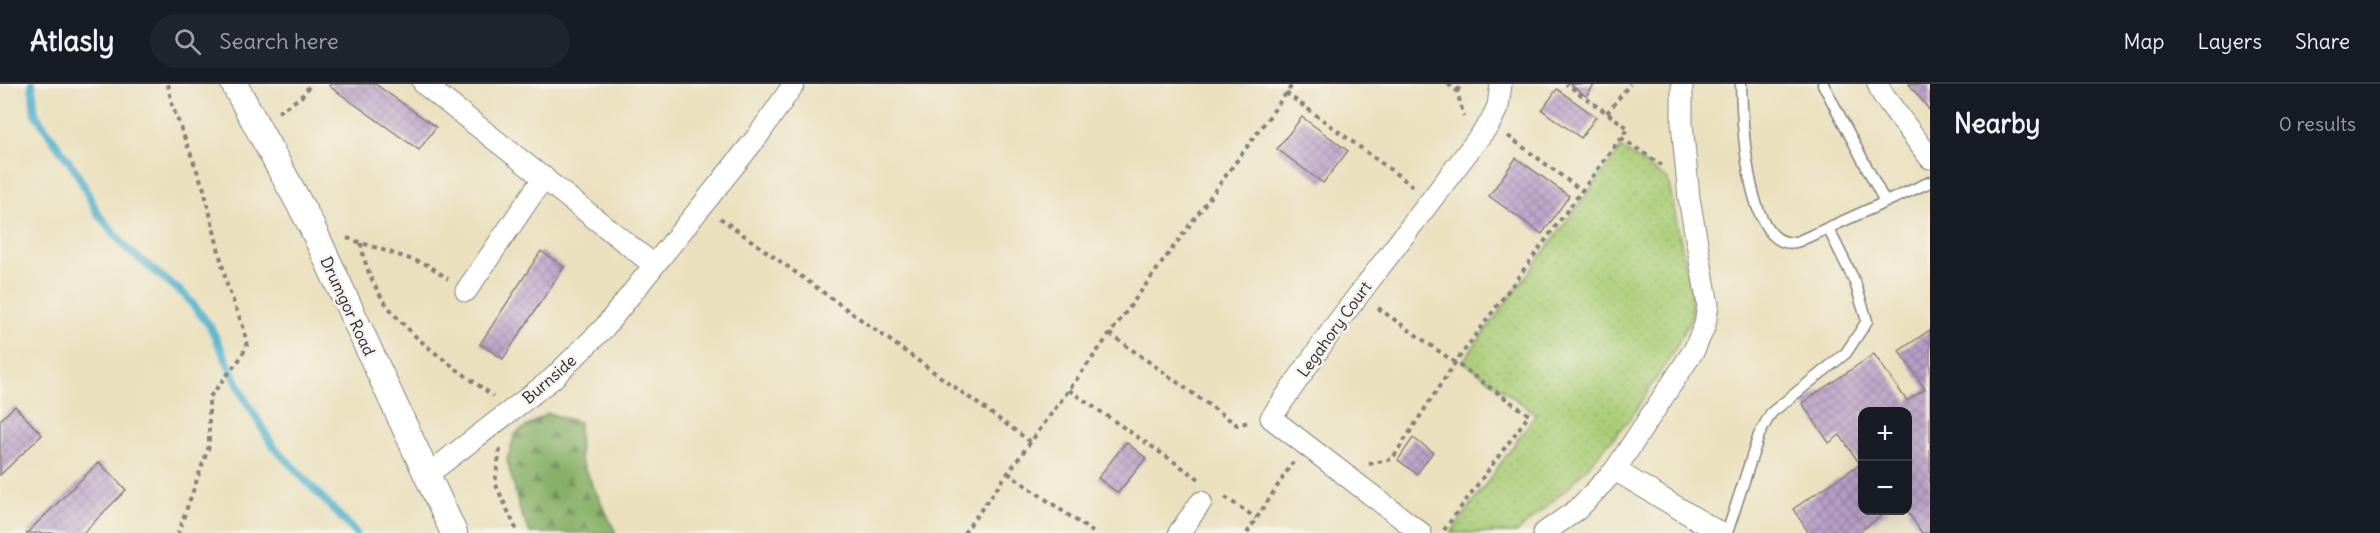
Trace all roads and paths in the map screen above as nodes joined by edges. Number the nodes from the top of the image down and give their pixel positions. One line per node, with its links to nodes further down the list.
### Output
1 (168, 84): 51 (path)
2 (234, 84): 19 (street, Drumgor Road)
3 (311, 84): 19 (path)
4 (424, 84): 23 (street)
5 (794, 84): 33 (street, Burnside)
6 (1293, 84): 17 (path)
7 (1448, 84): 16 (path)
8 (1462, 84): 16 (path)
9 (1501, 84): 20 (street, Legahory Court)
10 (1566, 84): 18 (path)
11 (1630, 84): 18 (path)
12 (1682, 84): 24 (street)
13 (1741, 84): 31 (lane)
14 (1823, 84): 28 (lane)
15 (1878, 84): 22 (street)
16 (1457, 91): 20 (path)
17 (1286, 93): 27 (path); 36 (path)
18 (1607, 113): 21 (path)
19 (256, 126): 30 (street, Drumgor Road)
20 (1485, 130): 26 (path); 27 (street, Legahory Court)
21 (1621, 138): 24 (path); 26 (path)
22 (1930, 158)
23 (544, 177): 33 (street); 34 (street)
24 (1688, 182): 44 (street)
25 (1930, 182): 28 (lane)
26 (1582, 191): 37 (path)
27 (1430, 201): 35 (street, Legahory Court)
28 (1885, 202): 31 (lane)
29 (723, 220): 42 (path)
30 (310, 225): 32 (path); 46 (street, Drumgor Road)
31 (1828, 228): 62 (lane)
32 (362, 243): 34 (path); 39 (path)
33 (654, 265): 39 (street, Burnside)
34 (466, 291)
35 (1359, 294): 37 (path); 40 (street, Legahory Court)
36 (1110, 334): 38 (path); 40 (path)
37 (1455, 363): 47 (path); 59 (path)
38 (1069, 390): 42 (path); 48 (path)
39 (512, 411): 41 (street, Burnside)
40 (1271, 418): 43 (street)
41 (493, 426): 46 (street, Burnside); 53 (path)
42 (1031, 442): 45 (path)
43 (1305, 444): 47 (street); 50 (path)
44 (1615, 470): 60 (street); 61 (street)
45 (1008, 473): 54 (path); 55 (path)
46 (427, 475): 52 (street, Drumgor Road)
47 (1350, 480): 58 (street)
48 (1204, 493): 56 (street)
49 (1223, 495): 50 (path)
50 (1257, 518): 57 (path)
51 (178, 533)
52 (454, 533)
53 (518, 533)
54 (964, 533)
55 (1094, 533)
56 (1179, 533)
57 (1247, 533)
58 (1421, 533)
59 (1442, 533)
60 (1544, 533)
61 (1720, 533)
62 (1727, 533)

